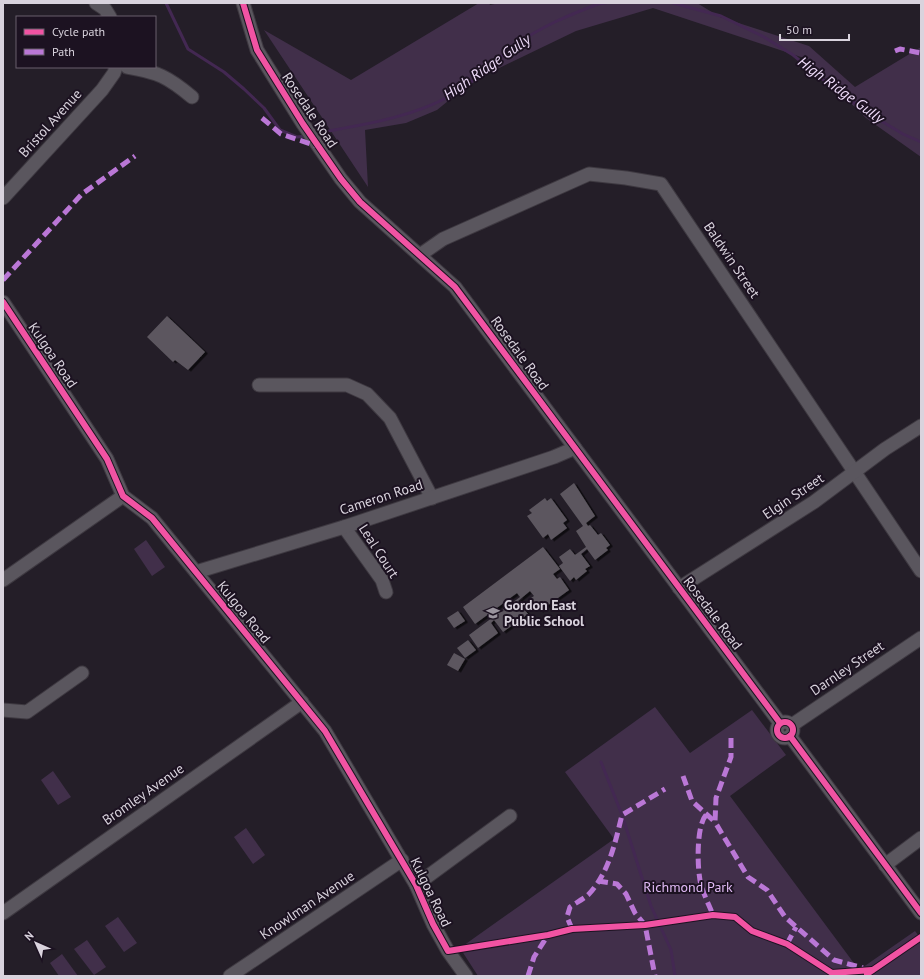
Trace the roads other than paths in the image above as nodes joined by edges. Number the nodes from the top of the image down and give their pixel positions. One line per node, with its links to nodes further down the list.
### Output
1 (96, 3): 3 (street)
2 (243, 3): 8 (street, Rosedale Road)
3 (109, 16)
4 (116, 68): 7 (street, Bristol Avenue)
5 (133, 68): 6 (street)
6 (192, 97)
7 (3, 198)
8 (420, 255): 12 (street, Rosedale Road); 13 (street, Baldwin Street)
9 (3, 302): 14 (street, Kulgoa Road)
10 (259, 385): 15 (street)
11 (921, 426): 13 (street, Elgin Street)
12 (575, 448): 15 (street, Cameron Road); 20 (street, Rosedale Road)
13 (854, 472): 17 (street, Baldwin Street); 20 (street, Elgin Street)
14 (123, 496): 18 (street, Kulgoa Road); 19 (street)
15 (432, 498): 16 (street, Cameron Road)
16 (344, 527): 18 (street, Cameron Road); 21 (street, Leal Court)
17 (921, 571)
18 (196, 572): 24 (street, Kulgoa Road)
19 (3, 580)
20 (679, 588): 26 (street, Rosedale Road)
21 (386, 592)
22 (921, 638): 26 (street, Darnley Street)
23 (82, 673): 25 (street)
24 (302, 702): 29 (street, Kulgoa Road); 32 (street, Bromley Avenue)
25 (3, 710)
26 (787, 728): 30 (street, Rosedale Road)
27 (510, 816): 31 (street)
28 (921, 838): 30 (street)
29 (402, 860): 31 (street, Kulgoa Road); 34 (street, Knowlman Avenue)
30 (885, 865): 33 (street, Rosedale Road)
31 (416, 885): 35 (street, Kulgoa Road)
32 (3, 913)
33 (921, 913)
34 (230, 976)
35 (466, 976)

